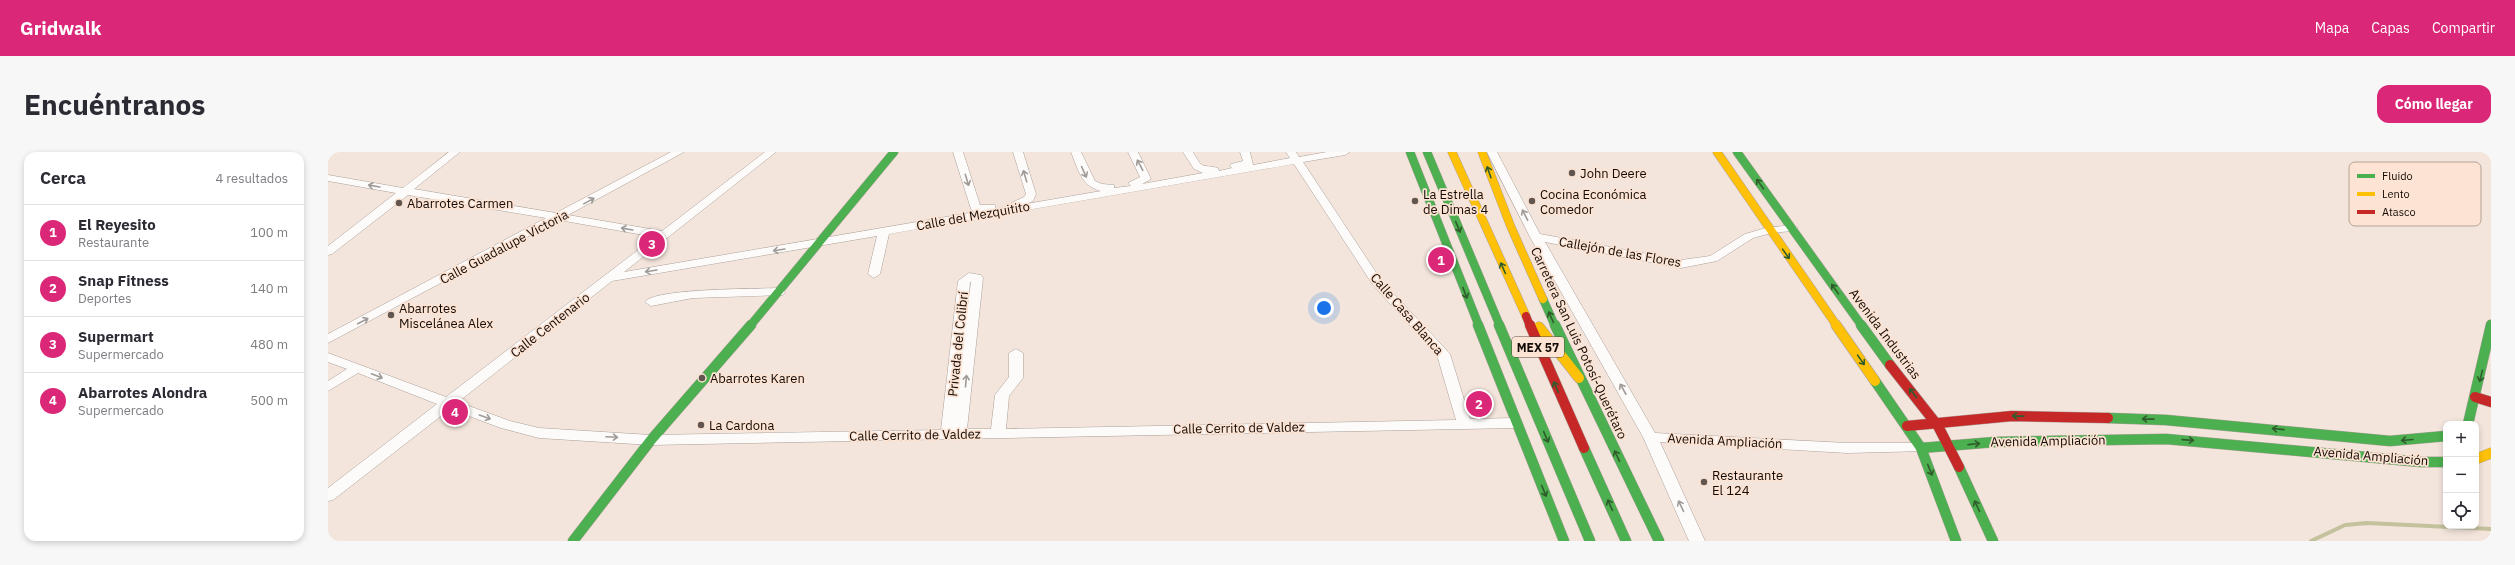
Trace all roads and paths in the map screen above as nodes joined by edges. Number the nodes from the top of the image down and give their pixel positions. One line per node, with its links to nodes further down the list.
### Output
1 (455, 152): 27 (street)
2 (679, 152): 28 (street, Calle Guadalupe Victoria, one-way to 2)
3 (771, 152): 32 (street, Calle Centenario)
4 (894, 152): 34 (main road)
5 (958, 152): 6 (street, one-way to 6)
6 (1018, 152)
7 (1076, 152): 8 (street, one-way to 8)
8 (1133, 152)
9 (1188, 152): 10 (street)
10 (1245, 152)
11 (1278, 152): 22 (street, Calle Casa Blanca)
12 (1345, 152): 21 (street, Calle del Mezquitito)
13 (1410, 152): 53 (main road, one-way to 53)
14 (1413, 152): 25 (main road)
15 (1427, 152): 25 (main road, MEX 57)
16 (1452, 152): 40 (main road, MEX 57, one-way to 16)
17 (1482, 152): 47 (main road, Carretera San Luis Potosí-Querétaro, one-way to 17)
18 (1492, 152): 33 (street, one-way to 18)
19 (1717, 152): 30 (main road)
20 (1737, 152): 29 (main road, Avenida Industrias, one-way to 20)
21 (1337, 153): 22 (street, Calle del Mezquitito)
22 (1291, 158): 31 (street, Calle del Mezquitito); 55 (street, Calle Casa Blanca)
23 (328, 178): 24 (street)
24 (342, 180): 26 (street); 27 (street, one-way to 24)
25 (1439, 180): 70 (main road, MEX 57, one-way to 70)
26 (328, 188)
27 (404, 191): 28 (street); 35 (street)
28 (560, 217): 32 (street, one-way to 28); 43 (street, Calle Guadalupe Victoria, one-way to 28)
29 (1792, 228): 30 (street, Callejón de las Flores); 54 (main road, Avenida Industrias, one-way to 29)
30 (1770, 230): 33 (street, Callejón de las Flores); 56 (main road, one-way to 56)
31 (884, 232): 34 (street, Calle del Mezquitito); 36 (street)
32 (665, 235): 38 (street, Calle Centenario)
33 (1536, 237): 60 (street, one-way to 33)
34 (818, 244): 38 (street, Calle del Mezquitito, one-way to 38); 39 (main road)
35 (328, 252)
36 (874, 274)
37 (970, 275): 58 (street, Privada del Colibrí)
38 (611, 278): 51 (street, Calle Centenario)
39 (779, 292): 41 (street); 61 (main road)
40 (1518, 301): 47 (main road); 71 (main road, MEX 57, one-way to 40)
41 (651, 302)
42 (2491, 324): 49 (main road, one-way to 49)
43 (328, 340)
44 (1016, 353): 57 (street)
45 (328, 357): 46 (street, Calle Cerrito de Valdez)
46 (356, 368): 48 (street); 51 (street, Calle Cerrito de Valdez, one-way to 51)
47 (1578, 378): 72 (main road, Carretera San Luis Potosí-Querétaro, one-way to 47)
48 (328, 387)
49 (2475, 397): 50 (main road); 52 (main road)
50 (2491, 402)
51 (448, 404): 61 (street, Calle Cerrito de Valdez, one-way to 61); 67 (street, Calle Centenario)
52 (2469, 421)
53 (1516, 423): 55 (street, Calle Cerrito de Valdez); 69 (main road, one-way to 69)
54 (1937, 423): 56 (main road, Avenida Ampliación); 59 (main road, Avenida Ampliación, one-way to 54); 62 (main road, Avenida Industrias)
55 (1464, 424): 57 (street, Calle Cerrito de Valdez)
56 (1907, 426): 63 (main road)
57 (998, 433): 58 (street, Calle Cerrito de Valdez)
58 (954, 434): 61 (street, Calle Cerrito de Valdez)
59 (2443, 436)
60 (1650, 437): 63 (street, Avenida Ampliación); 73 (street, one-way to 60)
61 (651, 440): 68 (main road)
62 (1952, 446): 63 (main road, Avenida Ampliación); 66 (main road, Avenida Ampliación, one-way to 66); 75 (main road, Avenida Industrias, one-way to 62)
63 (1921, 448): 74 (main road, one-way to 74)
64 (2491, 453): 65 (main road)
65 (2479, 458)
66 (2443, 462)
67 (328, 496)
68 (573, 541)
69 (1564, 541)
70 (1590, 541)
71 (1626, 541)
72 (1659, 541)
73 (1697, 541)
74 (1956, 541)
75 (1993, 541)

